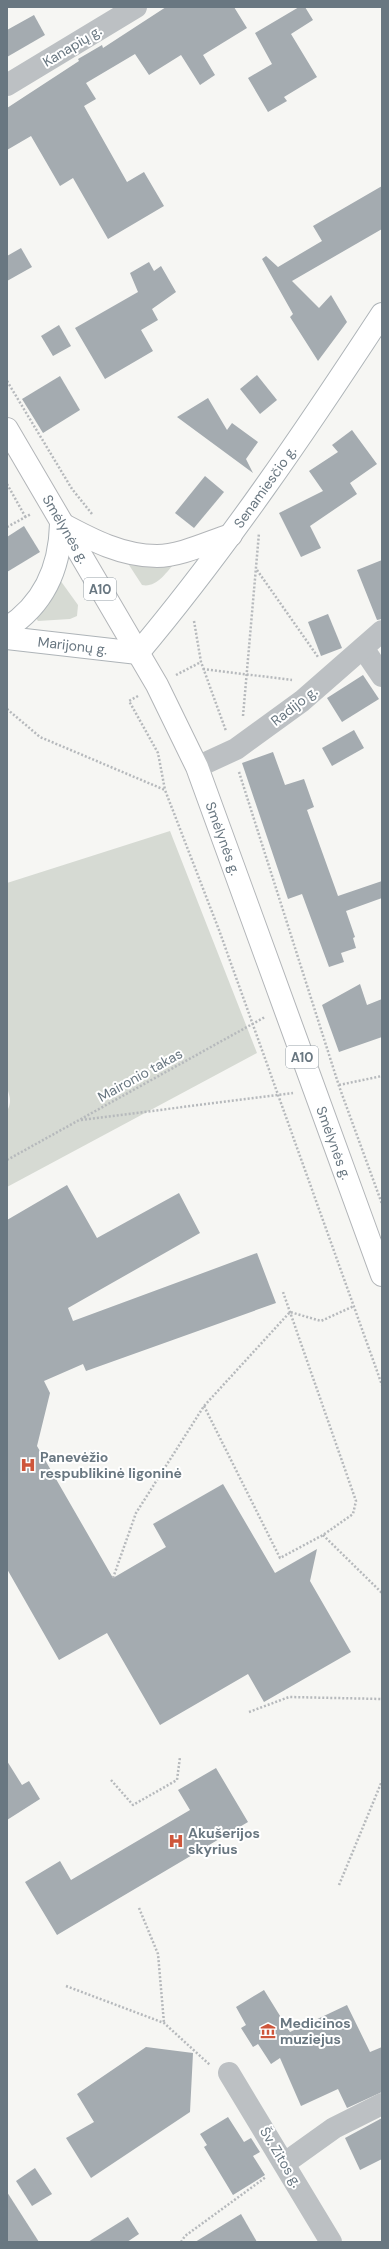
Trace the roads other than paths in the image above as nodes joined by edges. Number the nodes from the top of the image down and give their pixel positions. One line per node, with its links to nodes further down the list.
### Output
1 (136, 7): 2 (street, Kanapių g.)
2 (7, 85)
3 (382, 314): 6 (main road, Senamiesčio g.)
4 (7, 429): 5 (main road, Smėlynės g. / A10)
5 (61, 524): 6 (main road); 7 (main road); 11 (main road, Smėlynės g. / A10)
6 (231, 534): 11 (main road, Senamiesčio g.)
7 (7, 628)
8 (382, 631): 10 (street, Radijo g.)
9 (7, 638): 11 (main road, Marijonų g.)
10 (363, 648): 12 (street); 13 (street, Radijo g.)
11 (138, 653): 13 (main road, Smėlynės g. / A10)
12 (382, 676)
13 (197, 768): 14 (main road, Smėlynės g. / A10)
14 (377, 1246): 15 (main road, Smėlynės g. / A10)
15 (382, 1274)
16 (229, 2072): 18 (street, Šv. Zitos g.)
17 (382, 2104): 18 (street)
18 (285, 2163): 19 (street, Šv. Zitos g.)
19 (331, 2242)

